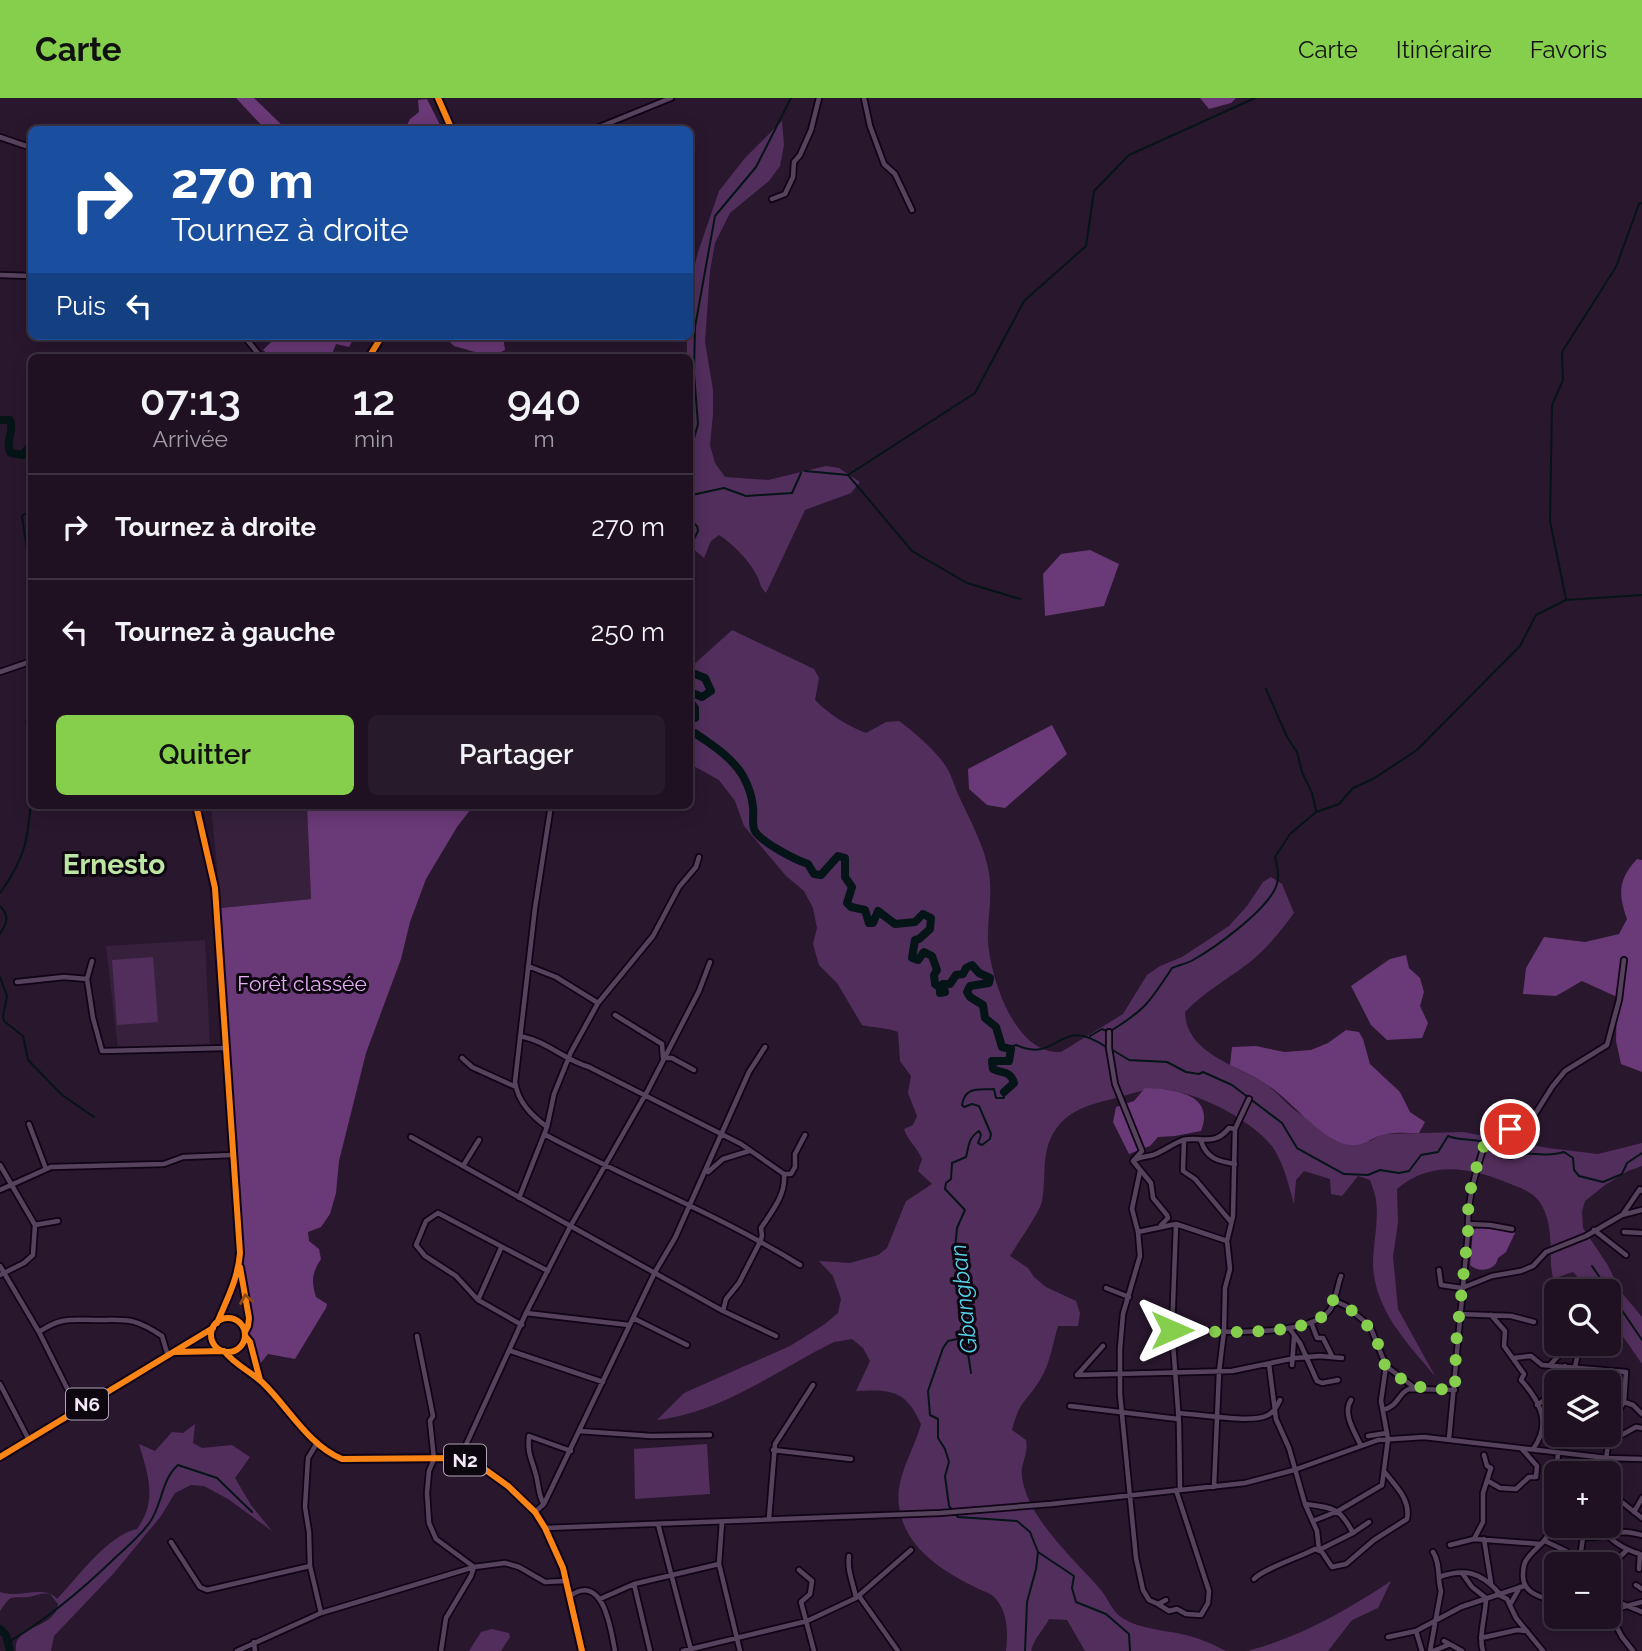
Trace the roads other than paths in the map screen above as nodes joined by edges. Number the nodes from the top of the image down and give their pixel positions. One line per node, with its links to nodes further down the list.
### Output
1 (438, 98): 5 (highway)
2 (671, 98): 6 (street)
3 (819, 98): 9 (street)
4 (864, 98): 10 (street)
5 (450, 126)
6 (602, 126)
7 (0, 137): 8 (street)
8 (28, 147)
9 (772, 199)
10 (912, 210)
11 (0, 275): 12 (street)
12 (28, 276)
13 (247, 340): 14 (street)
14 (259, 354)
15 (28, 662): 16 (street)
16 (0, 672)
17 (197, 809): 31 (highway, N2)
18 (550, 809): 23 (street)
19 (699, 857): 26 (street)
20 (1624, 960): 70 (street)
21 (92, 961): 24 (street)
22 (710, 962): 34 (street)
23 (528, 966): 26 (street); 29 (street)
24 (86, 979): 25 (street); 31 (street)
25 (17, 982)
26 (598, 1003): 33 (street)
27 (615, 1015): 34 (street)
28 (1110, 1032): 51 (street)
29 (520, 1036): 33 (street); 36 (street)
30 (765, 1047): 44 (street)
31 (227, 1048): 50 (highway, N2)
32 (462, 1058): 36 (street)
33 (568, 1058): 37 (street); 40 (street)
34 (663, 1058): 35 (street); 37 (street)
35 (694, 1070)
36 (516, 1087): 40 (street)
37 (644, 1097): 44 (street); 55 (street)
38 (1248, 1100): 41 (street)
39 (29, 1124): 56 (street)
40 (547, 1127): 42 (street)
41 (1235, 1129): 48 (street); 52 (street)
42 (544, 1134): 55 (street); 63 (street)
43 (805, 1135): 58 (street)
44 (723, 1136): 49 (street); 59 (street)
45 (411, 1137): 54 (street)
46 (479, 1140): 54 (street)
47 (1184, 1140): 48 (street); 51 (street); 68 (street)
48 (1201, 1141): 52 (street)
49 (750, 1151): 58 (street); 59 (street)
50 (234, 1155): 56 (street); 83 (highway, N2)
51 (1133, 1161): 57 (street)
52 (1235, 1164): 68 (street)
53 (0, 1165): 60 (street)
54 (463, 1167): 63 (street)
55 (605, 1167): 64 (street); 73 (street)
56 (46, 1169): 60 (street)
57 (1140, 1171): 72 (street); 76 (street)
58 (784, 1174): 80 (street)
59 (704, 1175): 64 (street)
60 (12, 1184): 61 (street); 71 (street)
61 (0, 1190)
62 (1642, 1191): 66 (street)
63 (519, 1198): 73 (street)
64 (690, 1204): 80 (street); 88 (street)
65 (1642, 1210): 66 (street)
66 (1622, 1215): 75 (street)
67 (58, 1221): 71 (street)
68 (1232, 1223): 79 (street)
69 (1176, 1224): 72 (street); 79 (street); 107 (street)
70 (1468, 1224): 74 (street); 92 (street)
71 (35, 1226): 89 (street)
72 (1161, 1226): 76 (street)
73 (570, 1227): 87 (street); 88 (street)
74 (1512, 1229)
75 (1594, 1230): 82 (street); 92 (street)
76 (1138, 1232): 93 (street)
77 (1624, 1232): 78 (street)
78 (1642, 1233)
79 (1227, 1241): 108 (street)
80 (760, 1242): 84 (street); 96 (street)
81 (501, 1248): 87 (street); 94 (street); 94 (street)
82 (1626, 1255)
83 (239, 1265): 105 (highway, N2); 110 (highway, N2, one-way to 83)
84 (800, 1265)
85 (0, 1266): 89 (street)
86 (1439, 1270): 92 (street)
87 (548, 1271): 97 (street)
88 (655, 1272): 96 (street); 100 (street)
89 (2, 1274): 109 (street)
90 (1341, 1276): 95 (street)
91 (1106, 1287): 93 (street)
92 (1462, 1288): 98 (street)
93 (1129, 1297): 137 (street)
94 (478, 1300): 103 (street)
95 (1333, 1300): 101 (street); 129 (street)
96 (723, 1311): 112 (street)
97 (526, 1313): 103 (street); 104 (street)
98 (1459, 1314): 99 (street); 144 (street)
99 (1491, 1315): 102 (street); 125 (street)
100 (633, 1318): 104 (street); 114 (street)
101 (1311, 1322): 106 (street); 119 (street)
102 (1534, 1322)
103 (522, 1325): 117 (street)
104 (629, 1325): 140 (street)
105 (215, 1326): 110 (highway); 116 (highway); 118 (highway, N6)
106 (1289, 1328): 108 (street); 113 (street)
107 (1172, 1330): 108 (street); 134 (street)
108 (1224, 1331): 135 (street)
109 (39, 1332): 118 (street); 154 (street)
110 (245, 1334): 116 (highway); 139 (highway, N2)
111 (417, 1336): 180 (street)
112 (776, 1336)
113 (1294, 1337): 122 (street); 123 (street)
114 (687, 1345)
115 (1103, 1346): 137 (street)
116 (225, 1351): 118 (highway, N6); 139 (highway, N2)
117 (510, 1351): 140 (street); 181 (street)
118 (171, 1354): 154 (highway, N6)
119 (1332, 1356): 122 (street); 124 (street)
120 (1558, 1356): 127 (street)
121 (1577, 1356): 131 (street)
122 (1306, 1357): 123 (street); 138 (street)
123 (1292, 1358): 126 (street); 128 (street)
124 (1342, 1358)
125 (1514, 1358): 127 (street); 150 (street)
126 (1269, 1364): 135 (street); 153 (street)
127 (1550, 1365): 130 (street)
128 (1292, 1366)
129 (1385, 1366): 143 (street); 156 (street)
130 (1565, 1366): 131 (street); 132 (street)
131 (1575, 1367): 133 (street)
132 (1564, 1370)
133 (1592, 1370)
134 (1175, 1371): 135 (street); 137 (street); 158 (street)
135 (1219, 1372): 159 (street)
136 (1621, 1372): 149 (street)
137 (1119, 1373): 155 (street)
138 (1338, 1380)
139 (261, 1381): 170 (highway, N2)
140 (603, 1382): 163 (street)
141 (0, 1384): 168 (street)
142 (813, 1385): 174 (street)
143 (1416, 1388): 144 (street); 156 (street)
144 (1455, 1390): 169 (street)
145 (1621, 1398): 149 (street)
146 (1280, 1400): 153 (street)
147 (1351, 1400): 171 (street)
148 (1544, 1401): 150 (street)
149 (1624, 1402): 152 (street); 157 (street)
150 (1538, 1405): 175 (street)
151 (1070, 1406): 155 (street)
152 (1621, 1407)
153 (1275, 1409): 160 (street); 161 (street)
154 (78, 1410): 168 (highway, N6)
155 (1122, 1410): 158 (street); 192 (street)
156 (1383, 1410): 166 (street)
157 (1642, 1414)
158 (1178, 1416): 159 (street); 191 (street)
159 (1218, 1416): 160 (street); 190 (street)
160 (1265, 1417): 161 (street)
161 (1278, 1423): 187 (street)
162 (1642, 1427): 167 (street)
163 (579, 1431): 164 (street); 176 (street)
164 (710, 1435)
165 (1368, 1436): 166 (street)
166 (1387, 1436): 169 (street); 171 (street); 188 (street)
167 (1621, 1436)
168 (29, 1440): 179 (highway, N6)
169 (1449, 1440): 173 (street)
170 (317, 1442): 180 (highway, N2); 225 (street)
171 (1360, 1446): 187 (street)
172 (1608, 1447): 182 (street)
173 (1521, 1448): 175 (street); 189 (street)
174 (773, 1450): 183 (street); 200 (street)
175 (1532, 1450): 177 (street)
176 (571, 1451): 195 (street); 195 (street)
177 (1558, 1453): 182 (street); 185 (street)
178 (1484, 1455): 189 (street)
179 (0, 1457)
180 (433, 1457): 181 (highway, N2); 226 (street)
181 (460, 1458): 199 (highway, N2)
182 (1607, 1458): 184 (street); 186 (street)
183 (852, 1459)
184 (1642, 1459)
185 (1557, 1461)
186 (1606, 1461)
187 (1294, 1469): 190 (street); 196 (street)
188 (1384, 1470): 197 (street); 217 (street)
189 (1488, 1481): 212 (street)
190 (1214, 1487): 191 (street)
191 (1178, 1490): 192 (street); 248 (street)
192 (1131, 1495): 200 (street); 248 (street)
193 (1642, 1498): 198 (street)
194 (1621, 1502): 198 (street)
195 (544, 1504): 199 (street)
196 (1305, 1504): 197 (street); 202 (street)
197 (1338, 1511): 202 (street); 207 (street)
198 (1634, 1512): 201 (street)
199 (535, 1513): 206 (highway, N2)
200 (769, 1518): 203 (street)
201 (1642, 1518)
202 (1313, 1521): 217 (street)
203 (722, 1522): 205 (street); 224 (street)
204 (1370, 1522): 207 (street)
205 (658, 1524): 206 (street); 230 (street)
206 (545, 1528): 233 (highway, N2)
207 (1353, 1533): 217 (street)
208 (1621, 1533): 209 (street)
209 (1642, 1535)
210 (1546, 1538): 215 (street)
211 (1609, 1538): 219 (street)
212 (1474, 1539): 213 (street); 216 (street)
213 (1484, 1539): 215 (street); 235 (street)
214 (171, 1542): 225 (street)
215 (1543, 1543): 221 (street); 237 (street)
216 (1450, 1545)
217 (1319, 1549): 232 (street)
218 (911, 1550): 241 (street)
219 (1627, 1550): 223 (street); 227 (street)
220 (1433, 1552): 231 (street)
221 (1566, 1552)
222 (849, 1556): 241 (street)
223 (1621, 1556)
224 (719, 1564): 230 (street); 260 (street)
225 (310, 1566): 253 (street)
226 (474, 1567): 233 (street); 253 (street); 266 (street)
227 (1639, 1569)
228 (799, 1570): 255 (street)
229 (1462, 1573): 231 (street); 235 (street); 242 (street)
230 (672, 1575): 234 (street); 263 (street)
231 (1439, 1577): 254 (street)
232 (1254, 1579)
233 (567, 1581): 240 (highway, N2)
234 (634, 1584): 244 (street); 269 (street)
235 (1491, 1584): 239 (street)
236 (1636, 1585): 238 (street)
237 (1522, 1586): 239 (street); 243 (street); 249 (street)
238 (1642, 1588)
239 (1497, 1593): 242 (street); 249 (street)
240 (570, 1596): 244 (street); 267 (highway, N2)
241 (858, 1597): 255 (street); 273 (street)
242 (1486, 1598): 254 (street); 261 (street)
243 (1544, 1598)
244 (600, 1599): 268 (street)
245 (1166, 1600): 248 (street)
246 (1621, 1603): 250 (street)
247 (1640, 1603): 250 (street)
248 (1158, 1604)
249 (1510, 1604): 258 (street)
250 (1625, 1605): 251 (street); 252 (street)
251 (1621, 1606)
252 (1642, 1612)
253 (321, 1613): 262 (street)
254 (1436, 1620): 257 (street); 275 (street)
255 (807, 1621): 260 (street); 272 (street)
256 (1618, 1629): 279 (street)
257 (1416, 1630): 259 (street); 274 (street)
258 (1528, 1631): 261 (street); 278 (street)
259 (1388, 1637)
260 (737, 1638): 263 (street); 271 (street)
261 (1480, 1639): 277 (street)
262 (254, 1642): 264 (street); 265 (street)
263 (691, 1650): 270 (street)
264 (237, 1651)
265 (255, 1651)
266 (441, 1651)
267 (582, 1651)
268 (615, 1651)
269 (650, 1651)
270 (683, 1651)
271 (740, 1651)
272 (814, 1651)
273 (898, 1651)
274 (1422, 1651)
275 (1432, 1651): 276 (street)
276 (1462, 1651)
277 (1483, 1651)
278 (1543, 1651)
279 (1633, 1651)

